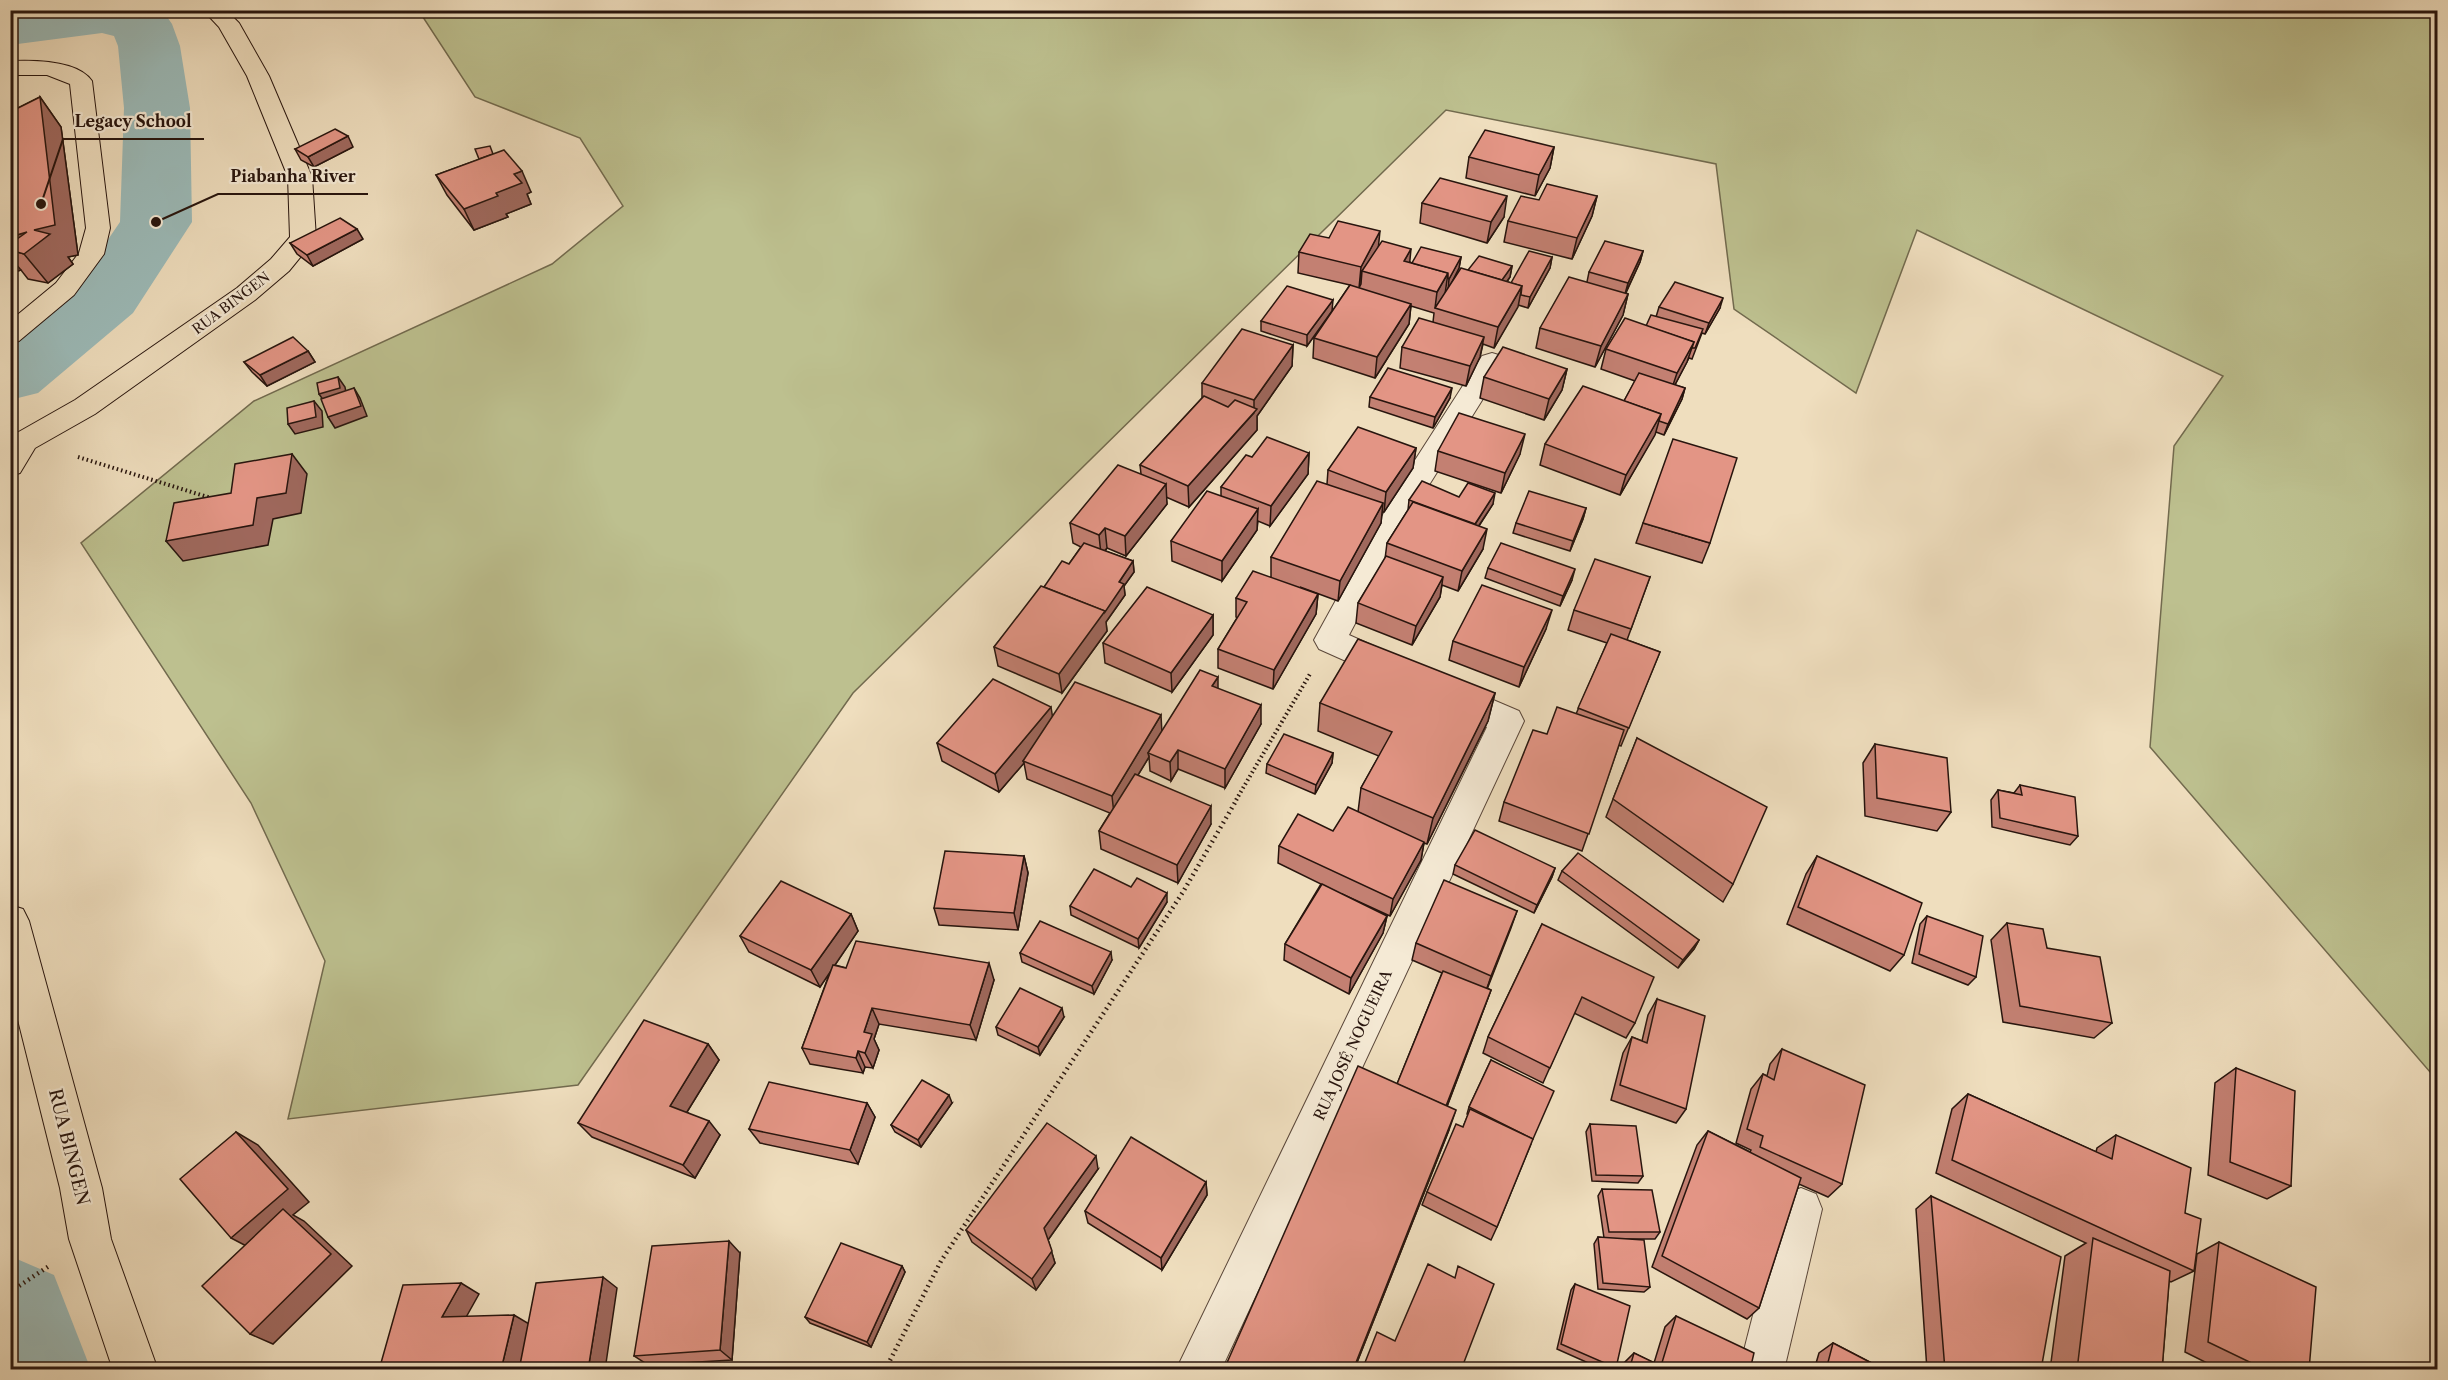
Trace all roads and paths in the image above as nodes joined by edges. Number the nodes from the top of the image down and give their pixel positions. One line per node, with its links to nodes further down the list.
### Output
1 (213, 10): 5 (main road, RUA BINGEN)
2 (10, 68): 3 (main road)
3 (10, 334)
4 (1492, 362): 8 (street)
5 (18, 438): 6 (main road, RUA BINGEN); 7 (path)
6 (10, 466)
7 (215, 499)
8 (1330, 640): 12 (path); 13 (street, RUA JOSÉ NOGUEIRA)
9 (10, 921): 11 (main road, RUA BINGEN)
10 (1801, 1209): 14 (street)
11 (136, 1370)
12 (885, 1370)
13 (1198, 1370)
14 (1761, 1370)

